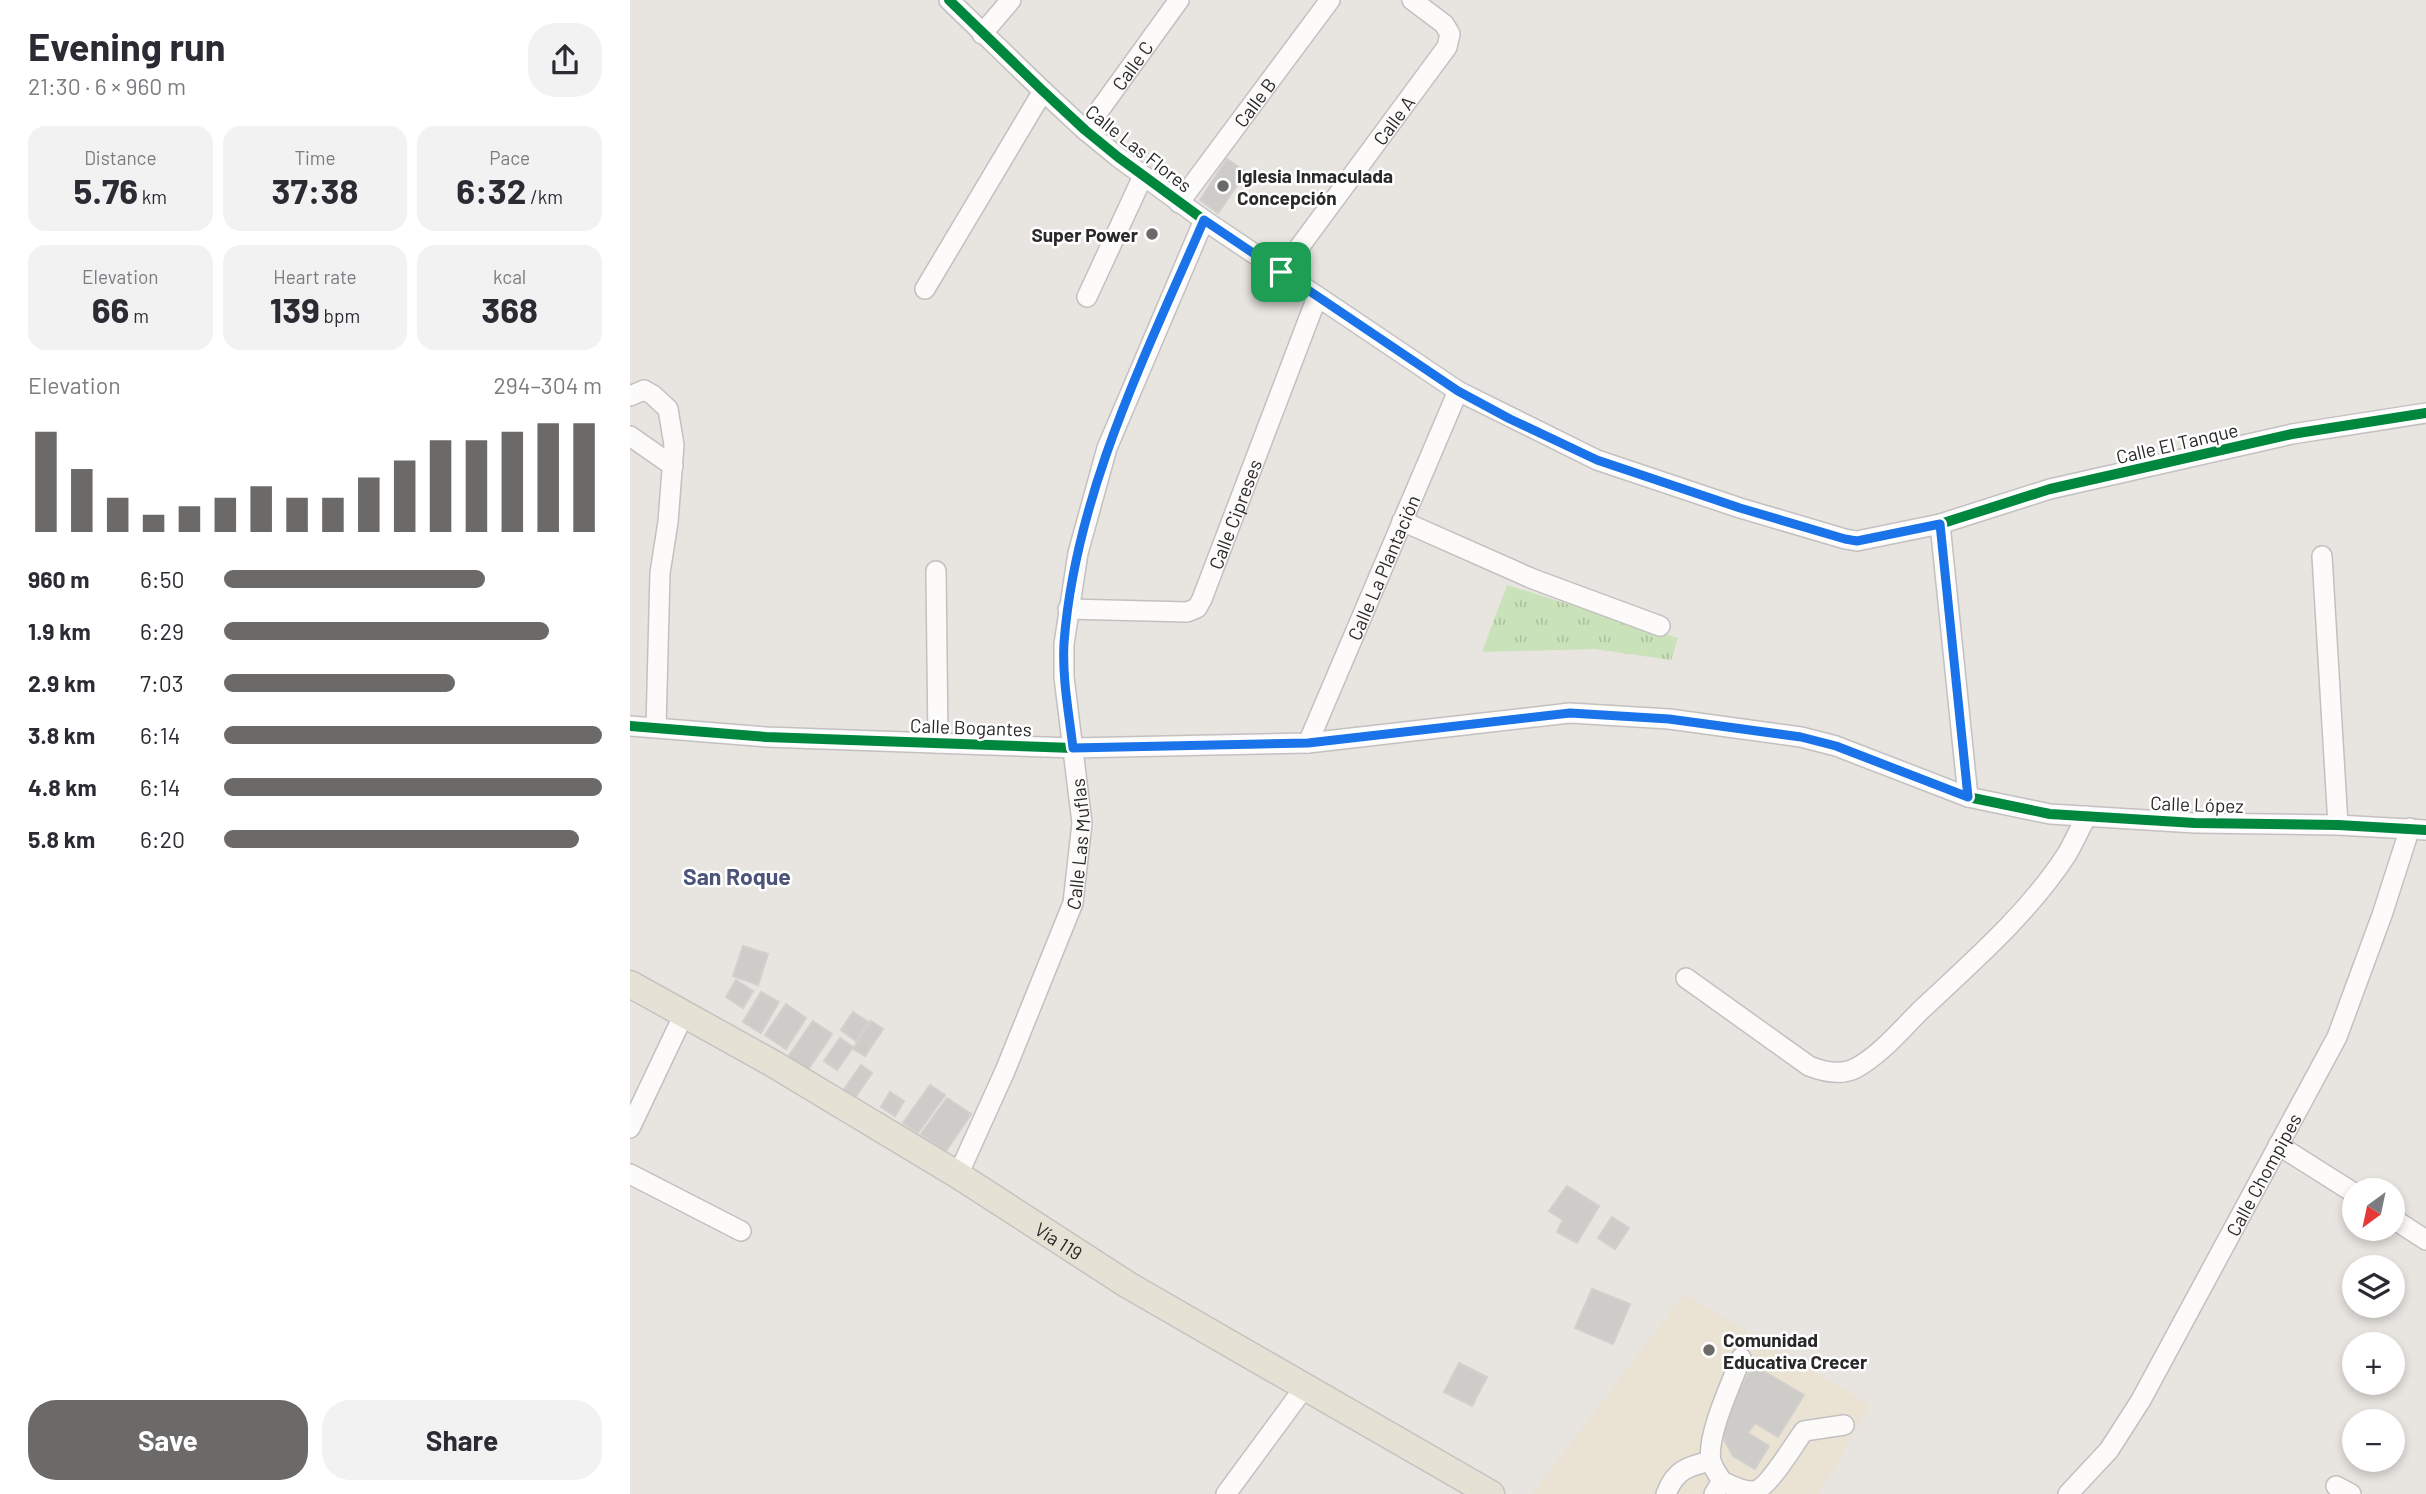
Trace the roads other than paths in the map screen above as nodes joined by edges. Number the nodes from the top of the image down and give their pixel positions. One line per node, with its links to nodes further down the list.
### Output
1 (948, 0): 6 (street, Calle Las Flores)
2 (1011, 0): 6 (street)
3 (1179, 0): 8 (street, Calle C)
4 (1330, 0): 10 (street, Calle B)
5 (1412, 0): 12 (street, Calle A)
6 (982, 34): 7 (street, Calle Las Flores)
7 (1042, 92): 8 (street, Calle Las Flores); 13 (street)
8 (1085, 130): 9 (street, Calle Las Flores)
9 (1143, 176): 10 (street, Calle Las Flores); 14 (street)
10 (1179, 203): 11 (street, Calle Las Flores)
11 (1204, 220): 12 (street, Calle Las Flores); 25 (street, Calle Las Muflas)
12 (1281, 272): 15 (street, Calle Las Flores)
13 (925, 289)
14 (1087, 296)
15 (1317, 297): 16 (street, Calle Las Flores); 25 (street, Calle Cipreses)
16 (1458, 391): 21 (street, Calle La Plantación); 22 (street, Calle Las Flores)
17 (630, 396): 20 (street)
18 (2426, 412): 22 (street, Calle El Tanque)
19 (630, 436): 20 (street)
20 (673, 466): 28 (street)
21 (1402, 522): 26 (street); 30 (street, Calle La Plantación)
22 (1940, 524): 32 (street)
23 (2322, 556): 34 (street)
24 (936, 571): 29 (street)
25 (1068, 609): 31 (street, Calle Las Muflas)
26 (1660, 625)
27 (630, 726): 28 (street, Calle Bogantes)
28 (656, 727): 29 (street, Calle Bogantes)
29 (938, 743): 31 (street, Calle Bogantes)
30 (1308, 743): 31 (street, Calle Bogantes); 32 (street, Calle Bogantes)
31 (1073, 748): 42 (street, Calle Las Muflas)
32 (1968, 797): 33 (street, Calle López)
33 (2087, 816): 34 (street, Calle López); 36 (street)
34 (2338, 825): 35 (street, Calle López)
35 (2418, 829): 40 (street, Calle Chompipes)
36 (1686, 978)
37 (630, 984): 38 (main road, Vía 119)
38 (685, 1012): 39 (street); 42 (main road, Vía 119)
39 (630, 1128)
40 (2278, 1145): 43 (street); 55 (street, Calle Chompipes)
41 (630, 1174): 45 (street)
42 (958, 1175): 48 (main road, Vía 119)
43 (2342, 1186)
44 (2405, 1226): 46 (street)
45 (741, 1231)
46 (2426, 1240)
47 (1741, 1358): 50 (street)
48 (1304, 1388): 52 (street); 53 (main road, Vía 119)
49 (1844, 1425): 51 (street)
50 (1711, 1461): 51 (street); 54 (street)
51 (1718, 1488)
52 (1226, 1494)
53 (1491, 1494)
54 (1666, 1494)
55 (2068, 1494)

